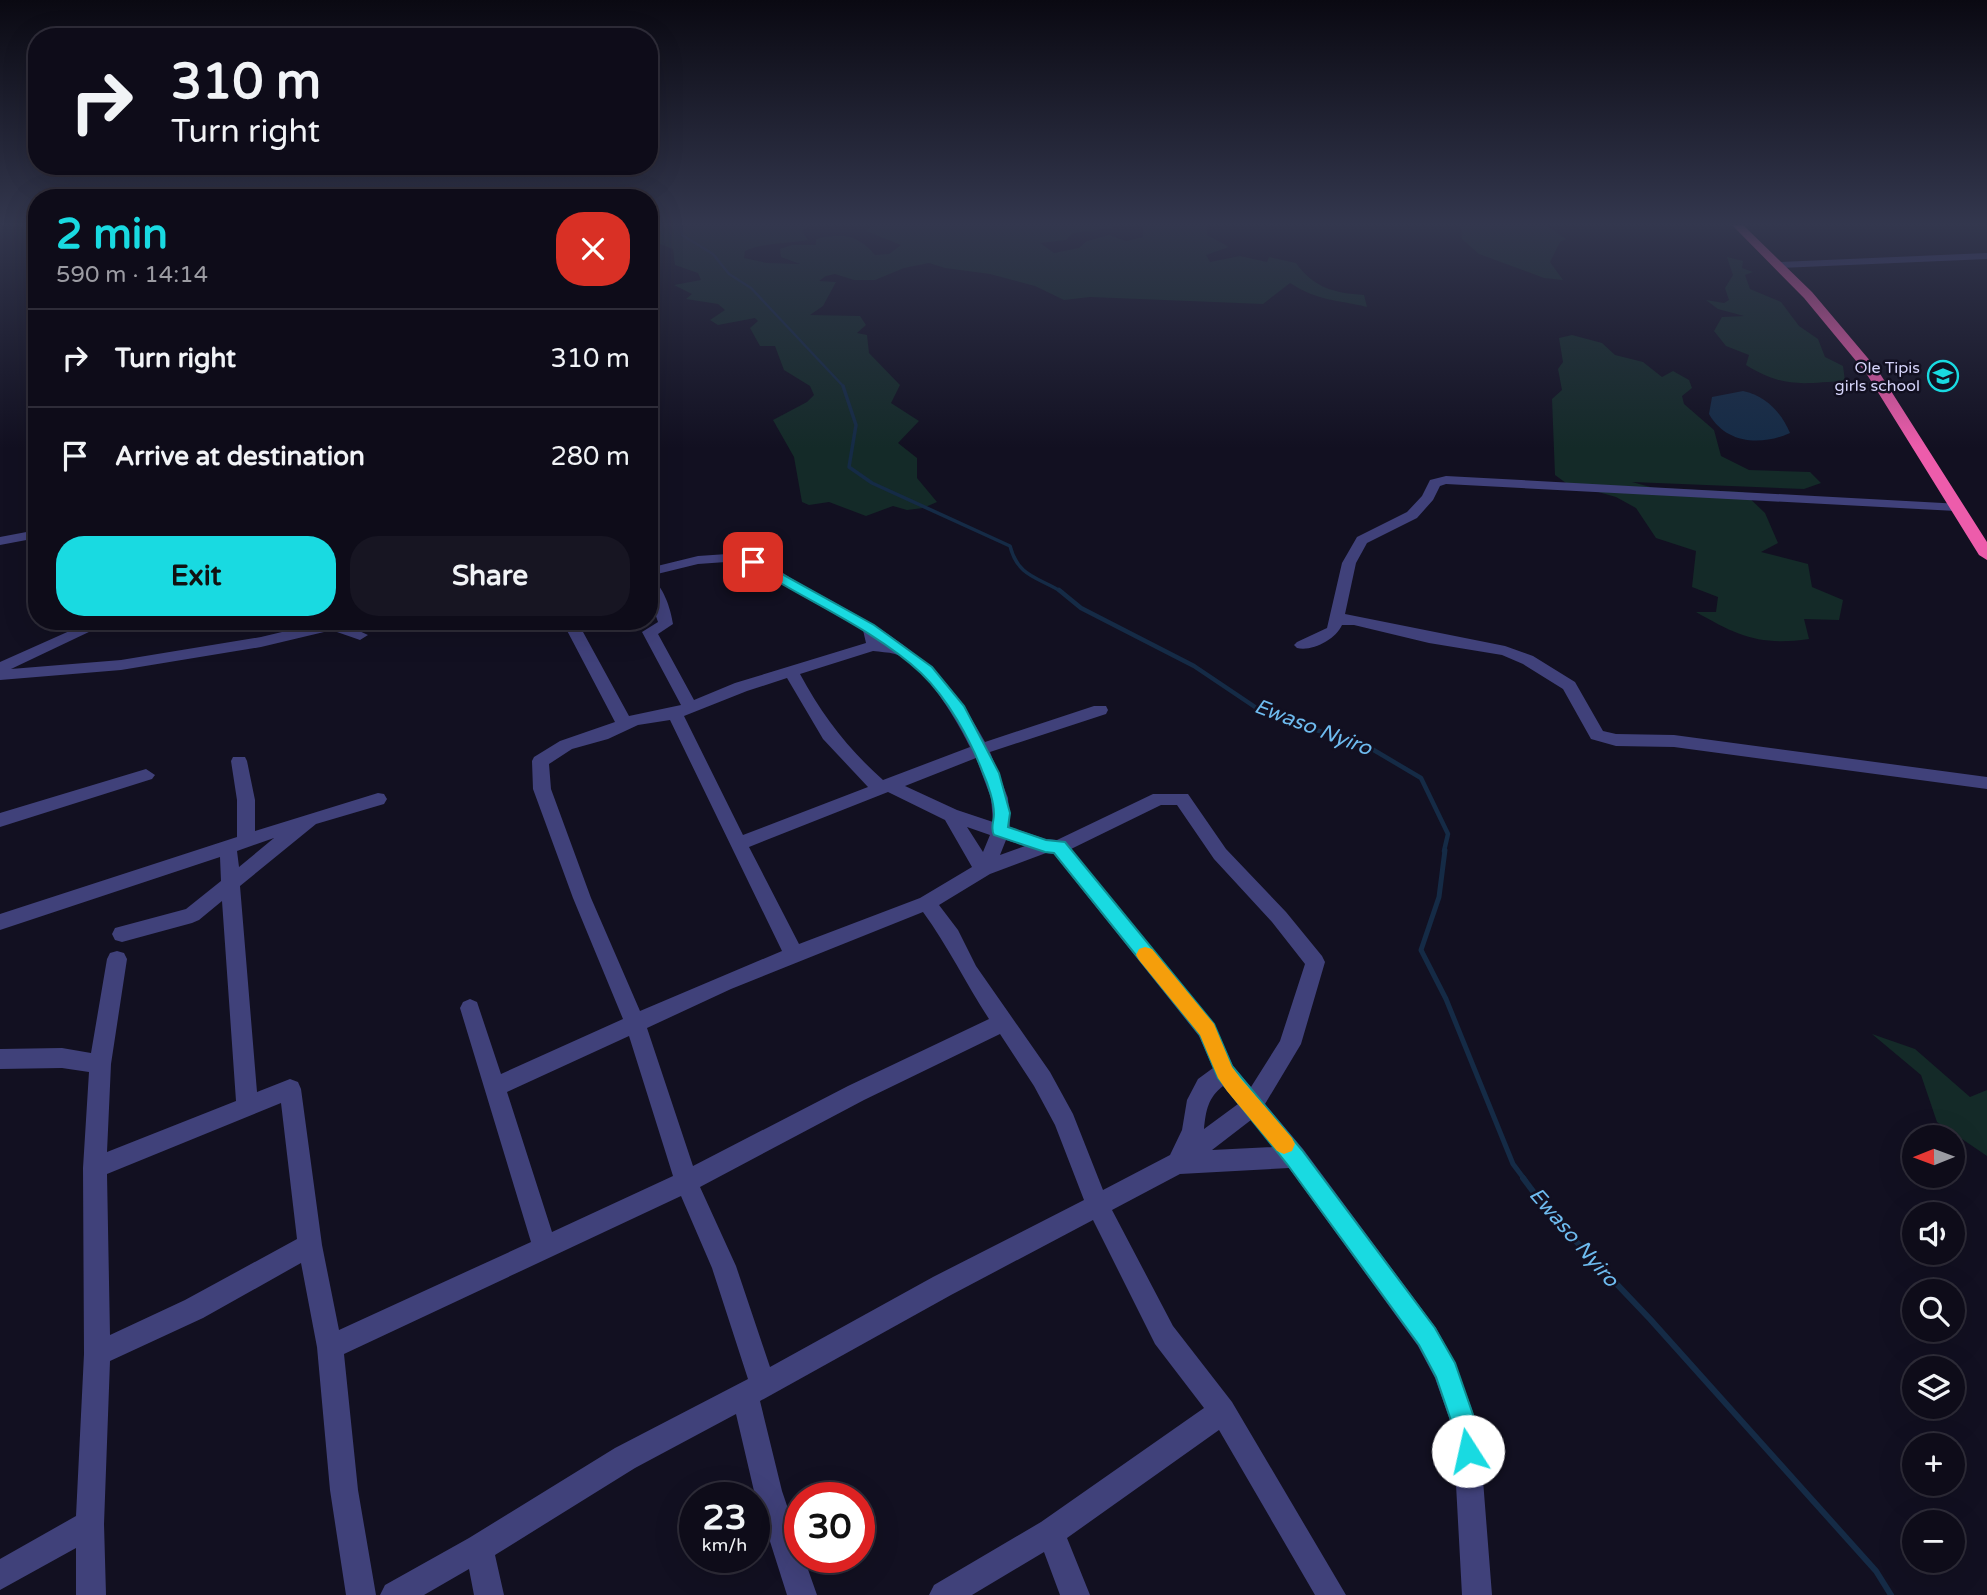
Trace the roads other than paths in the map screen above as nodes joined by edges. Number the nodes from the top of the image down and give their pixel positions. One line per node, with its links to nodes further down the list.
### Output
1 (1810, 299): 2 (highway)
2 (1956, 507): 5 (highway); 8 (street)
3 (28, 536): 4 (street)
4 (0, 541)
5 (1987, 555)
6 (658, 570): 10 (street)
7 (658, 599): 9 (street)
8 (1335, 623): 17 (street); 29 (street)
9 (658, 628)
10 (870, 628): 18 (street); 19 (street)
11 (85, 630): 20 (street)
12 (311, 630): 22 (street)
13 (347, 630): 16 (street)
14 (574, 630): 25 (street)
15 (654, 630): 23 (street)
16 (360, 635)
17 (1301, 645)
18 (872, 646): 19 (street); 21 (street)
19 (900, 650): 26 (street)
20 (0, 668)
21 (792, 673): 23 (street); 30 (street)
22 (0, 675)
23 (682, 710): 25 (street); 36 (street)
24 (1100, 710): 26 (street)
25 (625, 725): 48 (street)
26 (979, 750): 30 (street); 35 (street)
27 (240, 761): 37 (street)
28 (146, 775): 34 (street)
29 (1987, 783)
30 (883, 786): 32 (street); 36 (street)
31 (378, 799): 33 (street)
32 (951, 815): 35 (street); 39 (street)
33 (310, 819): 37 (street); 40 (street)
34 (0, 820)
35 (1000, 831): 38 (street); 39 (street)
36 (738, 844): 44 (street)
37 (237, 845): 40 (street); 42 (street)
38 (1052, 846): 39 (street); 51 (street); 54 (street)
39 (983, 869): 41 (street)
40 (229, 887): 43 (street); 53 (street)
41 (927, 903): 44 (street); 47 (street)
42 (0, 922)
43 (122, 934)
44 (794, 954): 48 (street)
45 (117, 959): 50 (street)
46 (470, 1008): 52 (street)
47 (1004, 1022): 58 (street); 59 (street)
48 (636, 1026): 52 (street); 58 (street)
49 (0, 1059): 50 (street)
50 (100, 1064): 57 (street)
51 (1225, 1072): 54 (street); 56 (street)
52 (496, 1087): 61 (street)
53 (247, 1105): 57 (street); 60 (street)
54 (1252, 1106): 55 (street); 56 (street)
55 (1294, 1157): 56 (street); 78 (street)
56 (1178, 1163): 59 (street)
57 (95, 1168): 63 (street)
58 (686, 1182): 61 (street); 64 (street)
59 (1097, 1204): 64 (street); 65 (street)
60 (310, 1245): 62 (street); 63 (street)
61 (544, 1246): 62 (street)
62 (330, 1346): 71 (street)
63 (97, 1354): 66 (street)
64 (754, 1389): 68 (street); 74 (street)
65 (1223, 1411): 67 (street); 77 (street)
66 (90, 1524): 69 (street); 70 (street)
67 (1051, 1532): 75 (street); 76 (street)
68 (479, 1548): 72 (street); 73 (street)
69 (0, 1575)
70 (91, 1595)
71 (361, 1595)
72 (395, 1595)
73 (489, 1595)
74 (802, 1595)
75 (944, 1595)
76 (1075, 1595)
77 (1331, 1595)
78 (1477, 1595)

